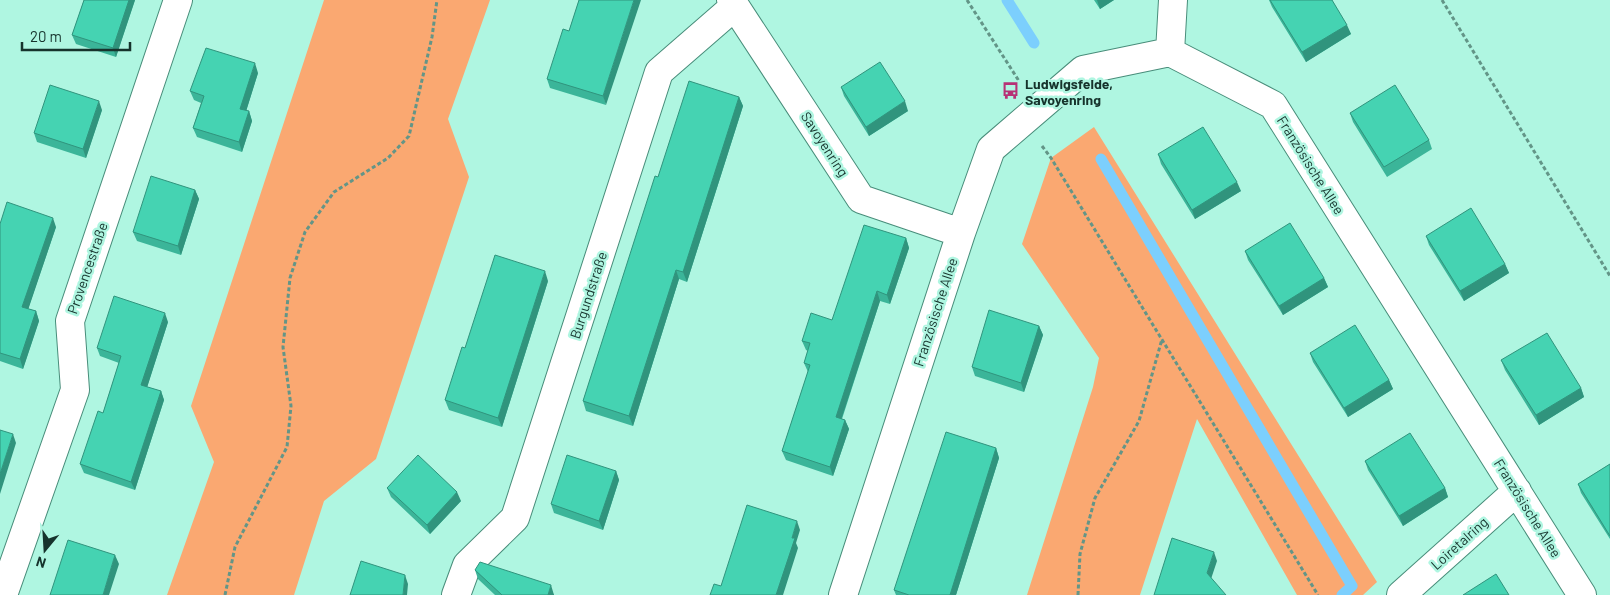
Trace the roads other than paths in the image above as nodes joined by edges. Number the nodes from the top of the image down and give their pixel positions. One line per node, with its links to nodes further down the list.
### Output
1 (178, 0): 7 (street, Provencestraße)
2 (1173, 0): 4 (street)
3 (733, 3): 5 (street, Savoyenring); 8 (street, Burgundstraße)
4 (1170, 52): 5 (street, Französische Allee); 6 (street, Französische Allee)
5 (960, 233): 9 (street, Französische Allee)
6 (1518, 491): 10 (street, Loiretalring); 11 (street, Französische Allee)
7 (3, 595)
8 (456, 595)
9 (843, 595)
10 (1401, 595)
11 (1582, 595)

